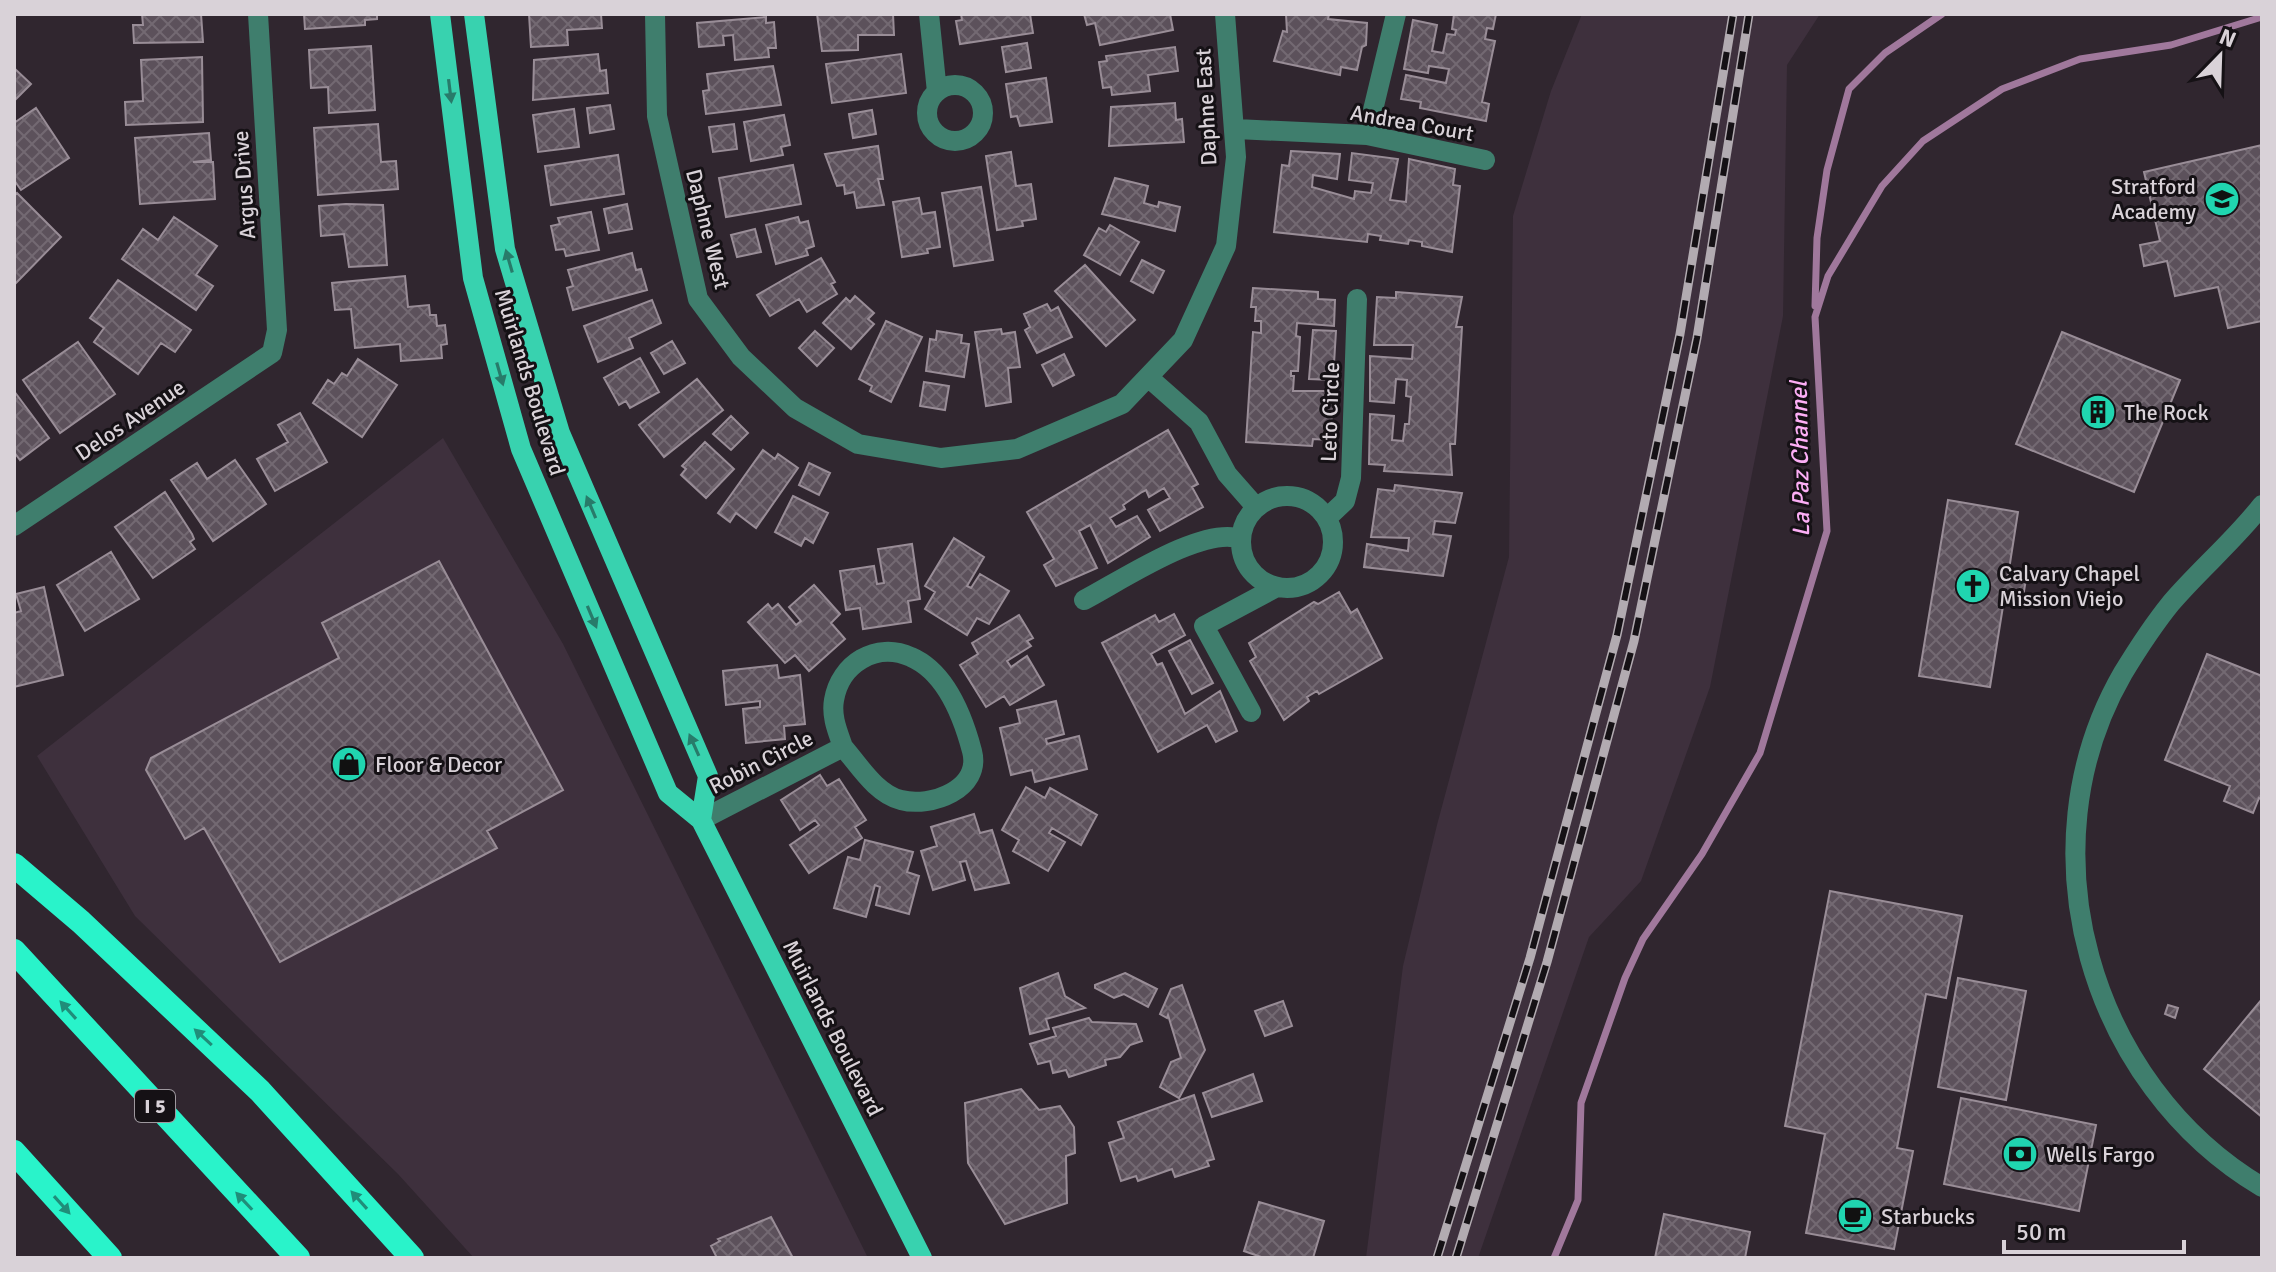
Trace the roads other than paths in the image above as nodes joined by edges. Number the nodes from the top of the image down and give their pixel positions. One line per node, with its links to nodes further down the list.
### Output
1 (258, 14): 13 (street, Argus Drive)
2 (440, 14): 25 (main road, Muirlands Boulevard, one-way to 25)
3 (474, 14): 25 (main road, Muirlands Boulevard, one-way to 3)
4 (655, 14): 15 (street, Daphne West)
5 (929, 14): 8 (street)
6 (1225, 14): 9 (street, Daphne East)
7 (1396, 14): 10 (street)
8 (937, 92)
9 (1236, 129): 10 (street, Andrea Court); 14 (street, Daphne East)
10 (1367, 135): 11 (street, Andrea Court)
11 (1485, 160)
12 (1357, 299): 18 (street, Leto Circle)
13 (272, 353): 19 (street, Delos Avenue)
14 (1148, 377): 15 (street, Daphne East); 17 (street)
15 (941, 458)
16 (2262, 505): 29 (street)
17 (1256, 507): 18 (street); 20 (street)
18 (1327, 518): 21 (street)
19 (14, 526)
20 (1241, 539): 21 (street); 22 (street)
21 (1277, 587): 23 (street)
22 (1084, 600)
23 (1251, 712)
24 (843, 747): 24 (street, Robin Circle); 25 (street, Robin Circle)
25 (701, 820): 33 (main road, Muirlands Boulevard)
26 (14, 865): 32 (highway, one-way to 26)
27 (14, 951): 31 (highway, I 5, one-way to 27)
28 (14, 1152): 30 (highway, one-way to 30)
29 (2262, 1187)
30 (110, 1258)
31 (298, 1258)
32 (412, 1258)
33 (922, 1258)

